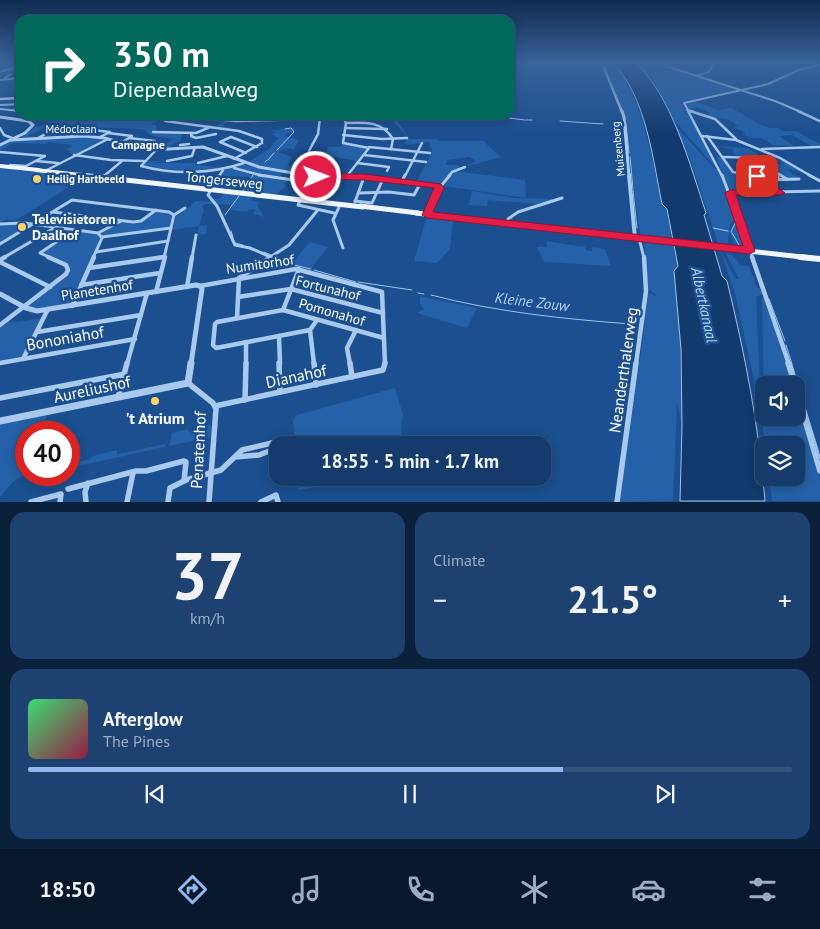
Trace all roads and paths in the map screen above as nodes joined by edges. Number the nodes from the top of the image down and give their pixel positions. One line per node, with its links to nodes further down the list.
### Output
1 (612, 86): 136 (street, Muizenberg)
2 (727, 86): 4 (street)
3 (759, 86): 4 (street)
4 (741, 91): 10 (street); 18 (street)
5 (15, 99): 6 (main road)
6 (1, 100)
7 (15, 105): 8 (street)
8 (0, 107): 9 (street)
9 (15, 110)
10 (688, 110): 32 (street); 42 (street)
11 (0, 117): 34 (street)
12 (162, 120): 22 (street)
13 (219, 120): 14 (street)
14 (278, 120)
15 (320, 120): 91 (street)
16 (345, 120): 20 (street)
17 (366, 120): 19 (street)
18 (820, 121)
19 (361, 122): 20 (street); 21 (street)
20 (346, 123): 24 (street)
21 (387, 125): 24 (street); 40 (street)
22 (210, 127): 28 (street); 49 (street)
23 (0, 128): 39 (street)
24 (345, 128): 30 (street)
25 (80, 132): 27 (street); 31 (street); 35 (street)
26 (153, 132): 28 (street)
27 (108, 133): 36 (street); 37 (street)
28 (192, 133): 29 (street)
29 (216, 134)
30 (343, 135): 40 (street); 50 (street)
31 (73, 136): 35 (street, Médoclaan); 36 (street, Médoclaan)
32 (702, 136): 33 (street); 111 (street)
33 (708, 136): 42 (street); 66 (street)
34 (18, 138): 35 (street, Médoclaan); 39 (street, Médoclaan)
35 (38, 138)
36 (100, 138): 41 (street, Médoclaan)
37 (129, 138): 44 (street); 52 (street)
38 (407, 138): 40 (street)
39 (12, 139): 46 (street, Médoclaan)
40 (393, 139): 53 (street)
41 (108, 140): 44 (street, Médoclaan); 62 (street)
42 (736, 140): 56 (street)
43 (422, 142): 55 (street)
44 (122, 143): 52 (street, Médoclaan)
45 (189, 144): 47 (street, Médoclaan)
46 (0, 145)
47 (181, 146): 48 (street, Médoclaan); 57 (street, Médoclaan)
48 (195, 147): 64 (street); 65 (street, Médoclaan)
49 (257, 147): 60 (street); 60 (street)
50 (369, 147): 53 (street); 63 (street)
51 (820, 147): 56 (street)
52 (144, 149): 57 (street, Médoclaan)
53 (391, 149): 54 (street)
54 (408, 150): 55 (street)
55 (417, 150): 59 (street); 74 (street)
56 (760, 150): 103 (street)
57 (155, 151): 76 (street)
58 (0, 152): 75 (street)
59 (430, 152)
60 (246, 153): 71 (street)
61 (402, 154): 72 (street)
62 (74, 155): 73 (street); 80 (street)
63 (364, 155): 67 (street); 82 (street)
64 (192, 156): 77 (street); 78 (street)
65 (227, 156): 71 (street, Médoclaan); 78 (street)
66 (723, 157): 68 (street); 92 (street)
67 (389, 158): 72 (street); 85 (street)
68 (743, 158): 69 (street); 92 (street)
69 (756, 158): 70 (street); 100 (street)
70 (764, 158)
71 (234, 159): 81 (street, Médoclaan)
72 (400, 159): 74 (street)
73 (122, 160): 76 (street); 96 (street)
74 (412, 160): 79 (street); 105 (street)
75 (36, 161): 80 (street); 83 (street)
76 (144, 161): 88 (street)
77 (167, 162)
78 (199, 162)
79 (426, 162)
80 (58, 163): 89 (street)
81 (244, 163): 87 (street); 91 (street, Médoclaan)
82 (357, 163): 85 (street); 95 (street)
83 (10, 165)
84 (0, 166): 89 (main road, Tongerseweg)
85 (385, 166): 90 (street)
86 (465, 167): 107 (street)
87 (232, 168): 88 (street); 104 (street)
88 (224, 170): 108 (street)
89 (44, 171): 96 (main road, Tongerseweg)
90 (387, 171)
91 (308, 175): 93 (street, Médoclaan)
92 (756, 175): 98 (street); 102 (street)
93 (313, 176): 94 (street, Médoclaan); 104 (street)
94 (336, 176): 95 (street); 116 (street)
95 (346, 176): 97 (street)
96 (102, 177): 108 (main road, Tongerseweg)
97 (364, 177): 99 (street); 113 (street)
98 (778, 177)
99 (383, 179): 105 (street); 110 (street)
100 (787, 179): 101 (street); 102 (street)
101 (799, 179)
102 (762, 180): 112 (street)
103 (820, 181)
104 (307, 182): 115 (street)
105 (402, 182): 106 (street)
106 (420, 184): 107 (street); 110 (street)
107 (439, 186): 124 (street)
108 (211, 189): 115 (main road, Tongerseweg); 143 (street)
109 (820, 191): 112 (street)
110 (377, 192): 113 (street); 117 (street, Tongerseweg)
111 (730, 193): 112 (street); 140 (street)
112 (780, 193)
113 (359, 194): 117 (street)
114 (562, 198): 127 (street)
115 (300, 200): 116 (main road, Tongerseweg); 121 (street)
116 (318, 202): 118 (main road, Tongerseweg)
117 (354, 204): 118 (main road, Tongerseweg); 124 (main road, Tongerseweg)
118 (340, 205): 123 (street)
119 (185, 208): 125 (street)
120 (156, 210): 122 (street); 125 (street); 126 (street)
121 (317, 211): 123 (street); 143 (street)
122 (53, 212): 126 (street); 129 (street)
123 (334, 214): 139 (street)
124 (427, 214): 127 (main road, Tongerseweg)
125 (174, 215): 131 (street)
126 (120, 221): 133 (street)
127 (508, 223): 136 (main road, Tongerseweg)
128 (0, 224): 129 (street)
129 (35, 224): 130 (street); 138 (street)
130 (56, 228): 132 (street); 145 (street)
131 (172, 228): 135 (street); 137 (street)
132 (74, 230): 133 (street); 152 (street)
133 (98, 233): 135 (street)
134 (196, 235): 154 (street)
135 (102, 237): 141 (street)
136 (640, 239): 140 (main road, Tongerseweg); 205 (street, Neanderthalerweg)
137 (168, 241): 141 (street); 142 (street)
138 (0, 244)
139 (344, 248)
140 (750, 251): 144 (main road, Tongerseweg); 179 (street)
141 (96, 252): 147 (street)
142 (164, 257): 147 (street); 149 (street)
143 (272, 258): 146 (street); 150 (street)
144 (820, 258)
145 (0, 261): 152 (street)
146 (287, 264)
147 (89, 268): 151 (street)
148 (298, 270): 150 (street, Numitorhof); 155 (street); 164 (street, Numitorhof)
149 (160, 273): 151 (street); 156 (street)
150 (239, 278): 153 (street, Numitorhof); 159 (street)
151 (81, 285): 160 (street)
152 (50, 286): 161 (street)
153 (200, 286): 154 (street, Planetenhof); 181 (street)
154 (187, 287): 156 (street, Planetenhof)
155 (291, 289): 159 (street, Fortunahof); 163 (street); 164 (street, Fortunahof)
156 (156, 292): 157 (street, Planetenhof)
157 (147, 293): 160 (street, Planetenhof); 165 (street)
158 (0, 294): 161 (street, Planetenhof)
159 (238, 297): 166 (street)
160 (72, 306): 162 (street, Planetenhof)
161 (24, 307): 162 (street, Planetenhof); 168 (street)
162 (48, 309): 171 (street)
163 (283, 310): 166 (street, Pomonahof); 167 (street, Pomonahof)
164 (383, 313): 174 (street)
165 (141, 315): 171 (street); 173 (street)
166 (237, 318): 175 (street, Pomonahof)
167 (317, 320): 169 (street); 170 (street, Pomonahof)
168 (0, 325)
169 (310, 330): 172 (street); 182 (street)
170 (356, 330): 174 (street, Pomonahof); 180 (street)
171 (37, 332): 176 (street)
172 (279, 336): 175 (street); 183 (street)
173 (135, 338): 176 (street, Bononiahof); 178 (street)
174 (384, 338): 180 (street, Dianahof)
175 (246, 342): 186 (street)
176 (23, 359): 177 (street, Bononiahof)
177 (0, 363)
178 (125, 374): 184 (street); 185 (street)
179 (792, 376)
180 (352, 377): 182 (street, Dianahof)
181 (188, 382): 184 (street, Aureliushof); 187 (street, Penatenhof)
182 (316, 385): 183 (street, Dianahof)
183 (280, 392): 186 (street, Dianahof)
184 (118, 397): 189 (street, Aureliushof)
185 (0, 398)
186 (245, 400): 187 (street, Dianahof)
187 (215, 406): 193 (street, Penatenhof)
188 (805, 420): 191 (street)
189 (0, 421)
190 (235, 457): 190 (street); 193 (street)
191 (820, 471)
192 (133, 473): 194 (street); 195 (street); 200 (street)
193 (210, 474): 194 (street); 202 (street, Penatenhof)
194 (184, 481): 201 (street)
195 (88, 483): 196 (street); 199 (street)
196 (68, 489)
197 (31, 502): 198 (street)
198 (60, 502)
199 (86, 502)
200 (127, 502)
201 (168, 502)
202 (209, 502)
203 (262, 502): 204 (street)
204 (278, 502)
205 (617, 502)

